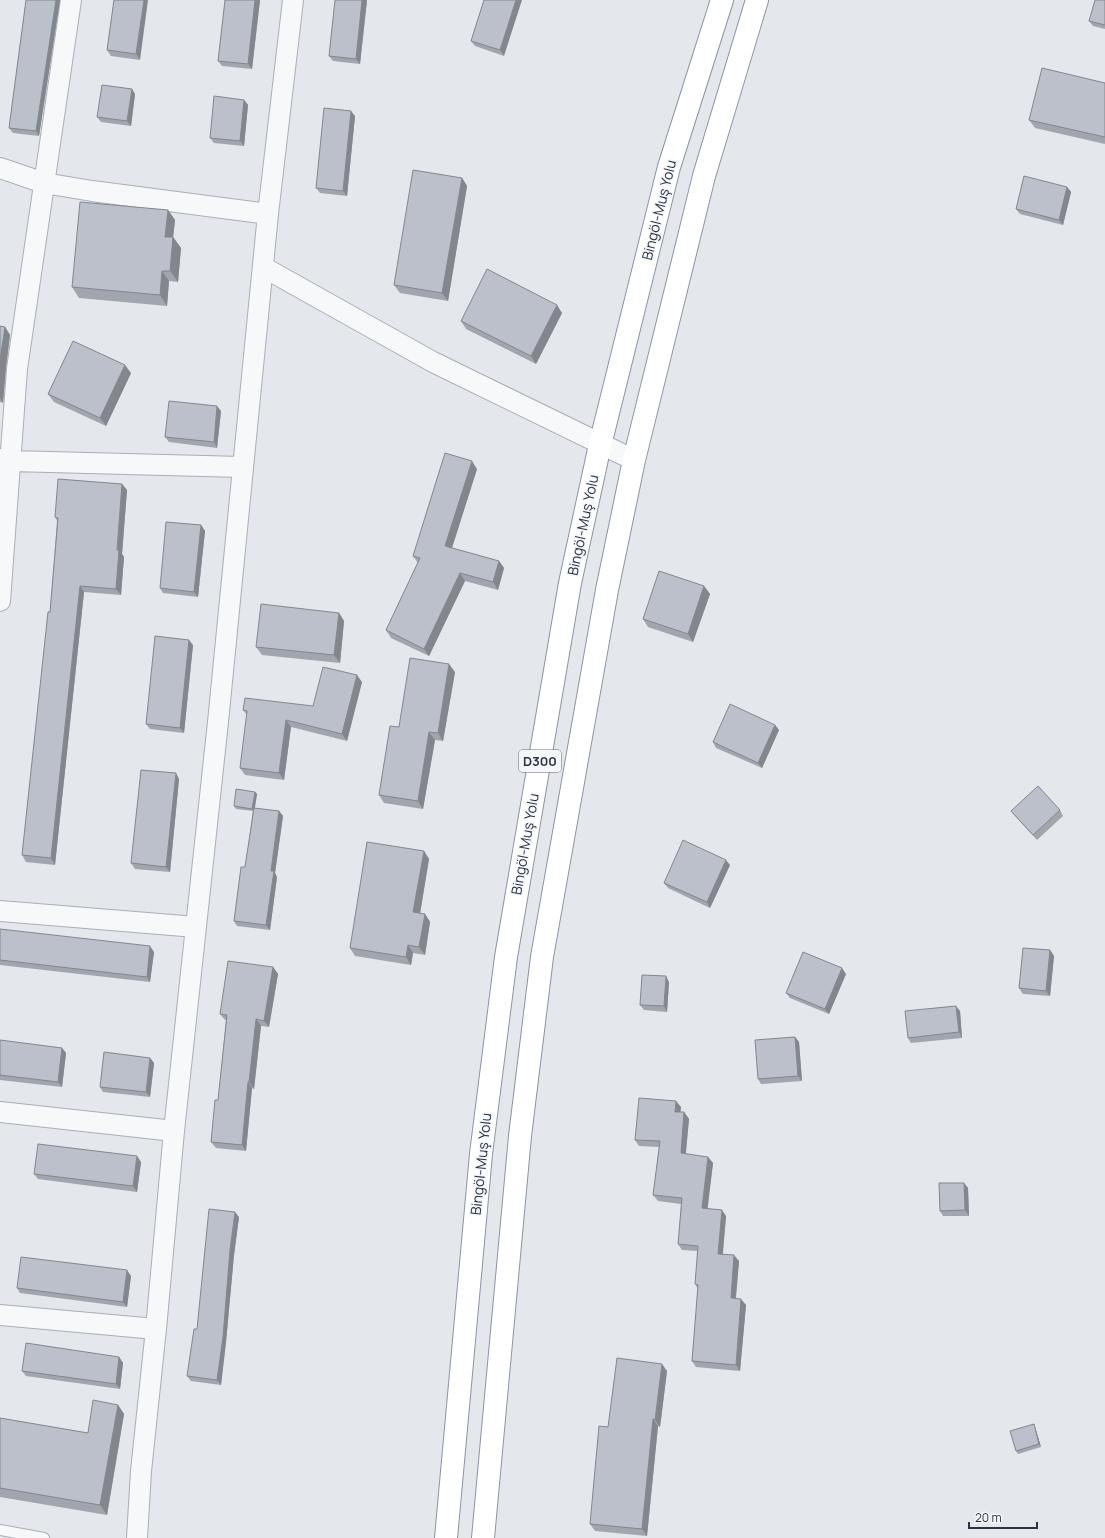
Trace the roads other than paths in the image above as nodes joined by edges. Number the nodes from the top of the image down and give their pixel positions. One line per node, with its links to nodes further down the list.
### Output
1 (71, 0): 6 (street)
2 (293, 0): 7 (street)
3 (722, 0): 9 (highway, Bingöl-Muş Yolu / D300)
4 (757, 0): 11 (highway, D300)
5 (0, 168): 6 (street)
6 (44, 183): 7 (street); 10 (street)
7 (268, 214): 8 (street)
8 (263, 267): 9 (street); 12 (street)
9 (600, 445): 11 (street); 23 (highway, Bingöl-Muş Yolu / D300)
10 (5, 460): 12 (street); 13 (street)
11 (634, 460): 24 (highway, D300)
12 (242, 467): 15 (street)
13 (0, 602)
14 (0, 910): 15 (street)
15 (196, 928): 17 (street)
16 (0, 1112): 17 (street)
17 (174, 1131): 19 (street)
18 (0, 1315): 19 (street)
19 (156, 1329): 22 (street)
20 (0, 1530): 21 (lane)
21 (44, 1538)
22 (137, 1538)
23 (446, 1538)
24 (483, 1538)

